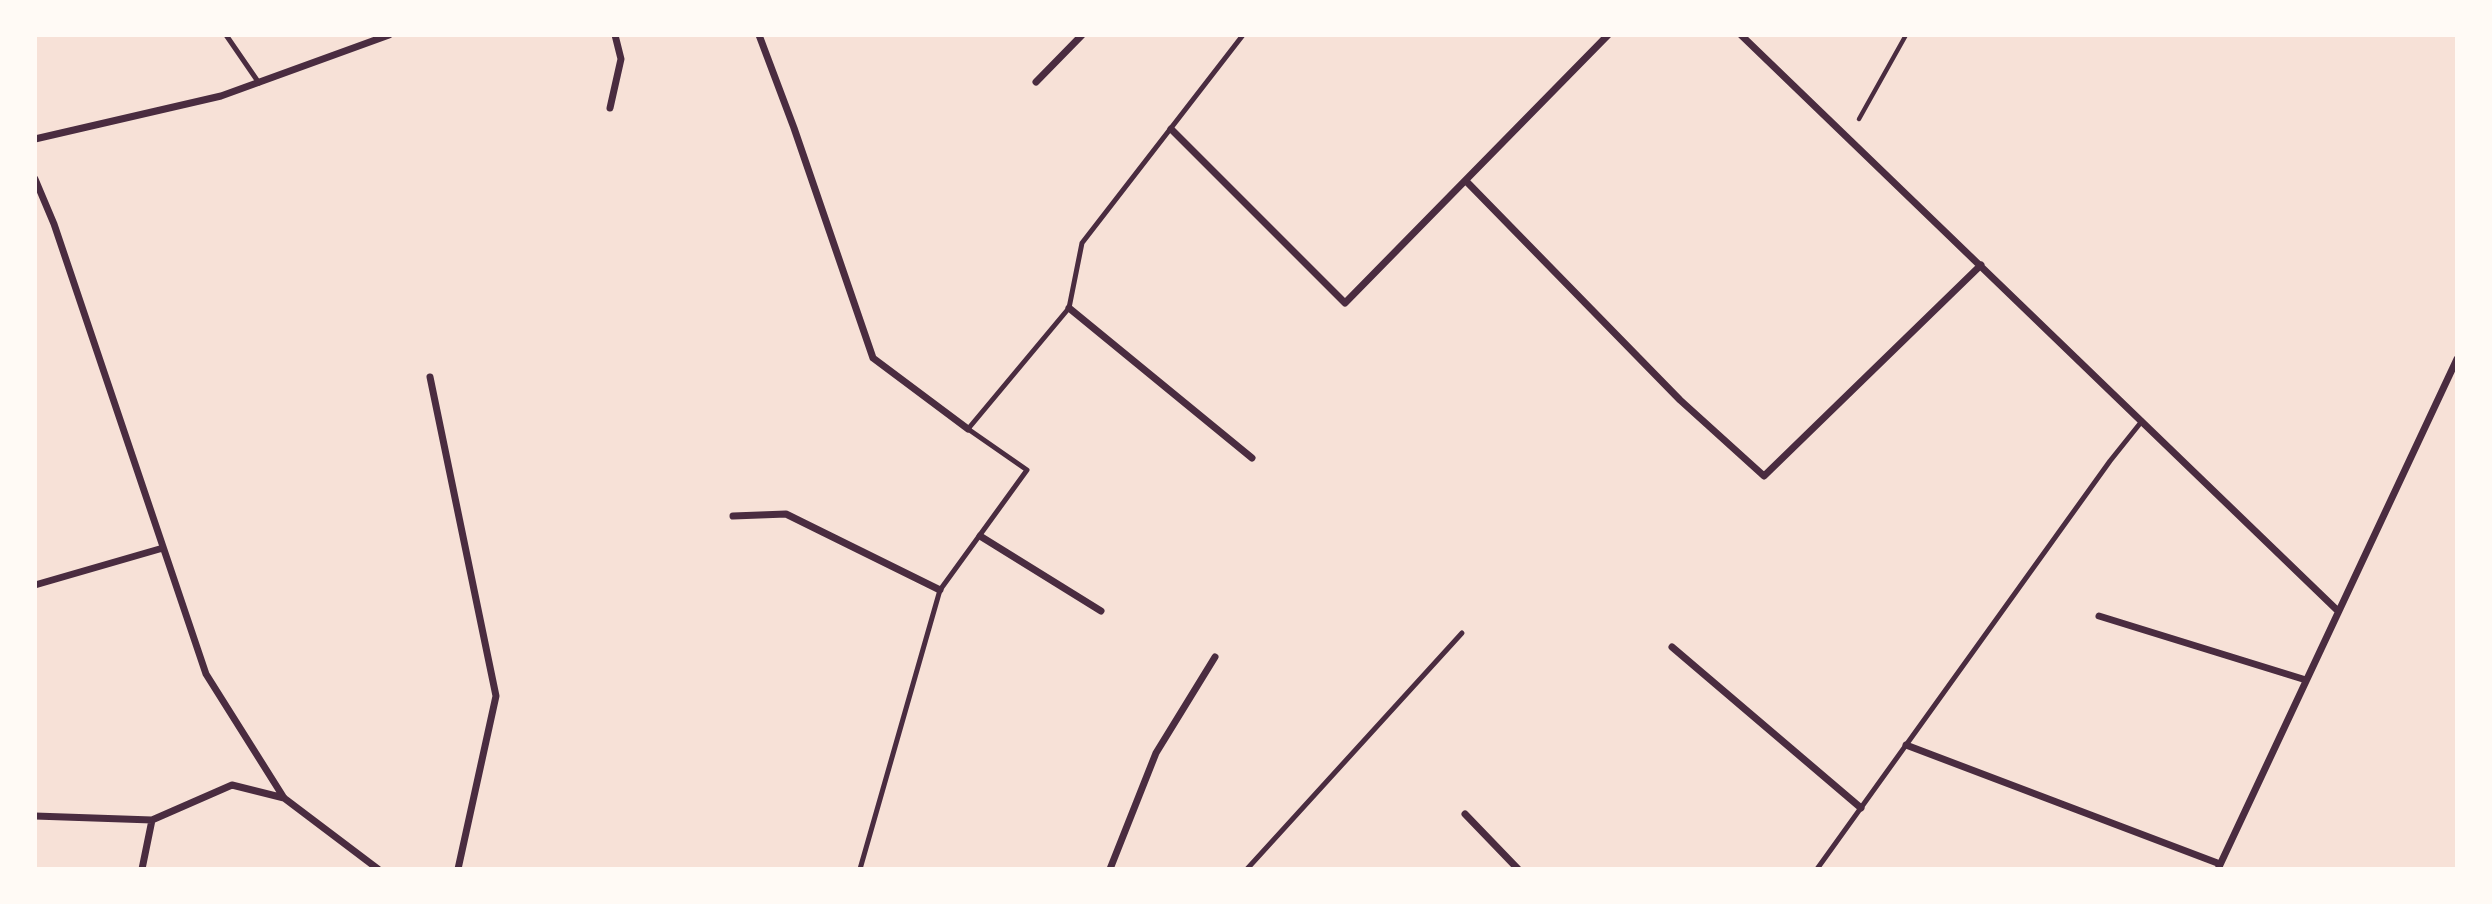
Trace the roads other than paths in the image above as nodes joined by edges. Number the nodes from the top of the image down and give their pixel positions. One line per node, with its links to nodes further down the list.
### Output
1 (226, 35): 10 (lane)
2 (389, 35): 10 (street)
3 (615, 35): 11 (street)
4 (758, 35): 21 (street)
5 (1082, 35): 9 (street)
6 (1243, 35): 12 (lane)
7 (1608, 35): 15 (street)
8 (1741, 35): 16 (street)
9 (1036, 82)
10 (259, 83): 13 (street)
11 (610, 108)
12 (1171, 129): 15 (street); 17 (lane)
13 (35, 139)
14 (35, 179): 25 (street)
15 (1466, 180): 16 (street)
16 (1981, 265): 20 (street)
17 (1069, 307): 21 (lane); 22 (street)
18 (2457, 359): 29 (street)
19 (430, 377): 44 (street)
20 (2143, 421): 29 (street); 35 (lane)
21 (968, 429): 24 (lane)
22 (1252, 458)
23 (733, 516): 27 (street)
24 (980, 536): 27 (lane); 28 (street)
25 (163, 548): 26 (street); 36 (street)
26 (35, 585)
27 (940, 590): 45 (lane)
28 (1101, 611)
29 (2338, 611): 34 (street)
30 (2099, 616): 34 (street)
31 (1462, 633): 47 (lane)
32 (1672, 647): 37 (street)
33 (1215, 657): 46 (street)
34 (2306, 680): 41 (street)
35 (1906, 744): 37 (lane); 41 (street)
36 (284, 797): 40 (street); 43 (street)
37 (1861, 808): 49 (lane)
38 (1465, 814): 48 (street)
39 (35, 816): 40 (street)
40 (152, 820): 42 (street)
41 (2219, 867)
42 (142, 869)
43 (378, 869)
44 (458, 869)
45 (860, 869)
46 (1110, 869)
47 (1247, 869)
48 (1518, 869)
49 (1817, 869)

